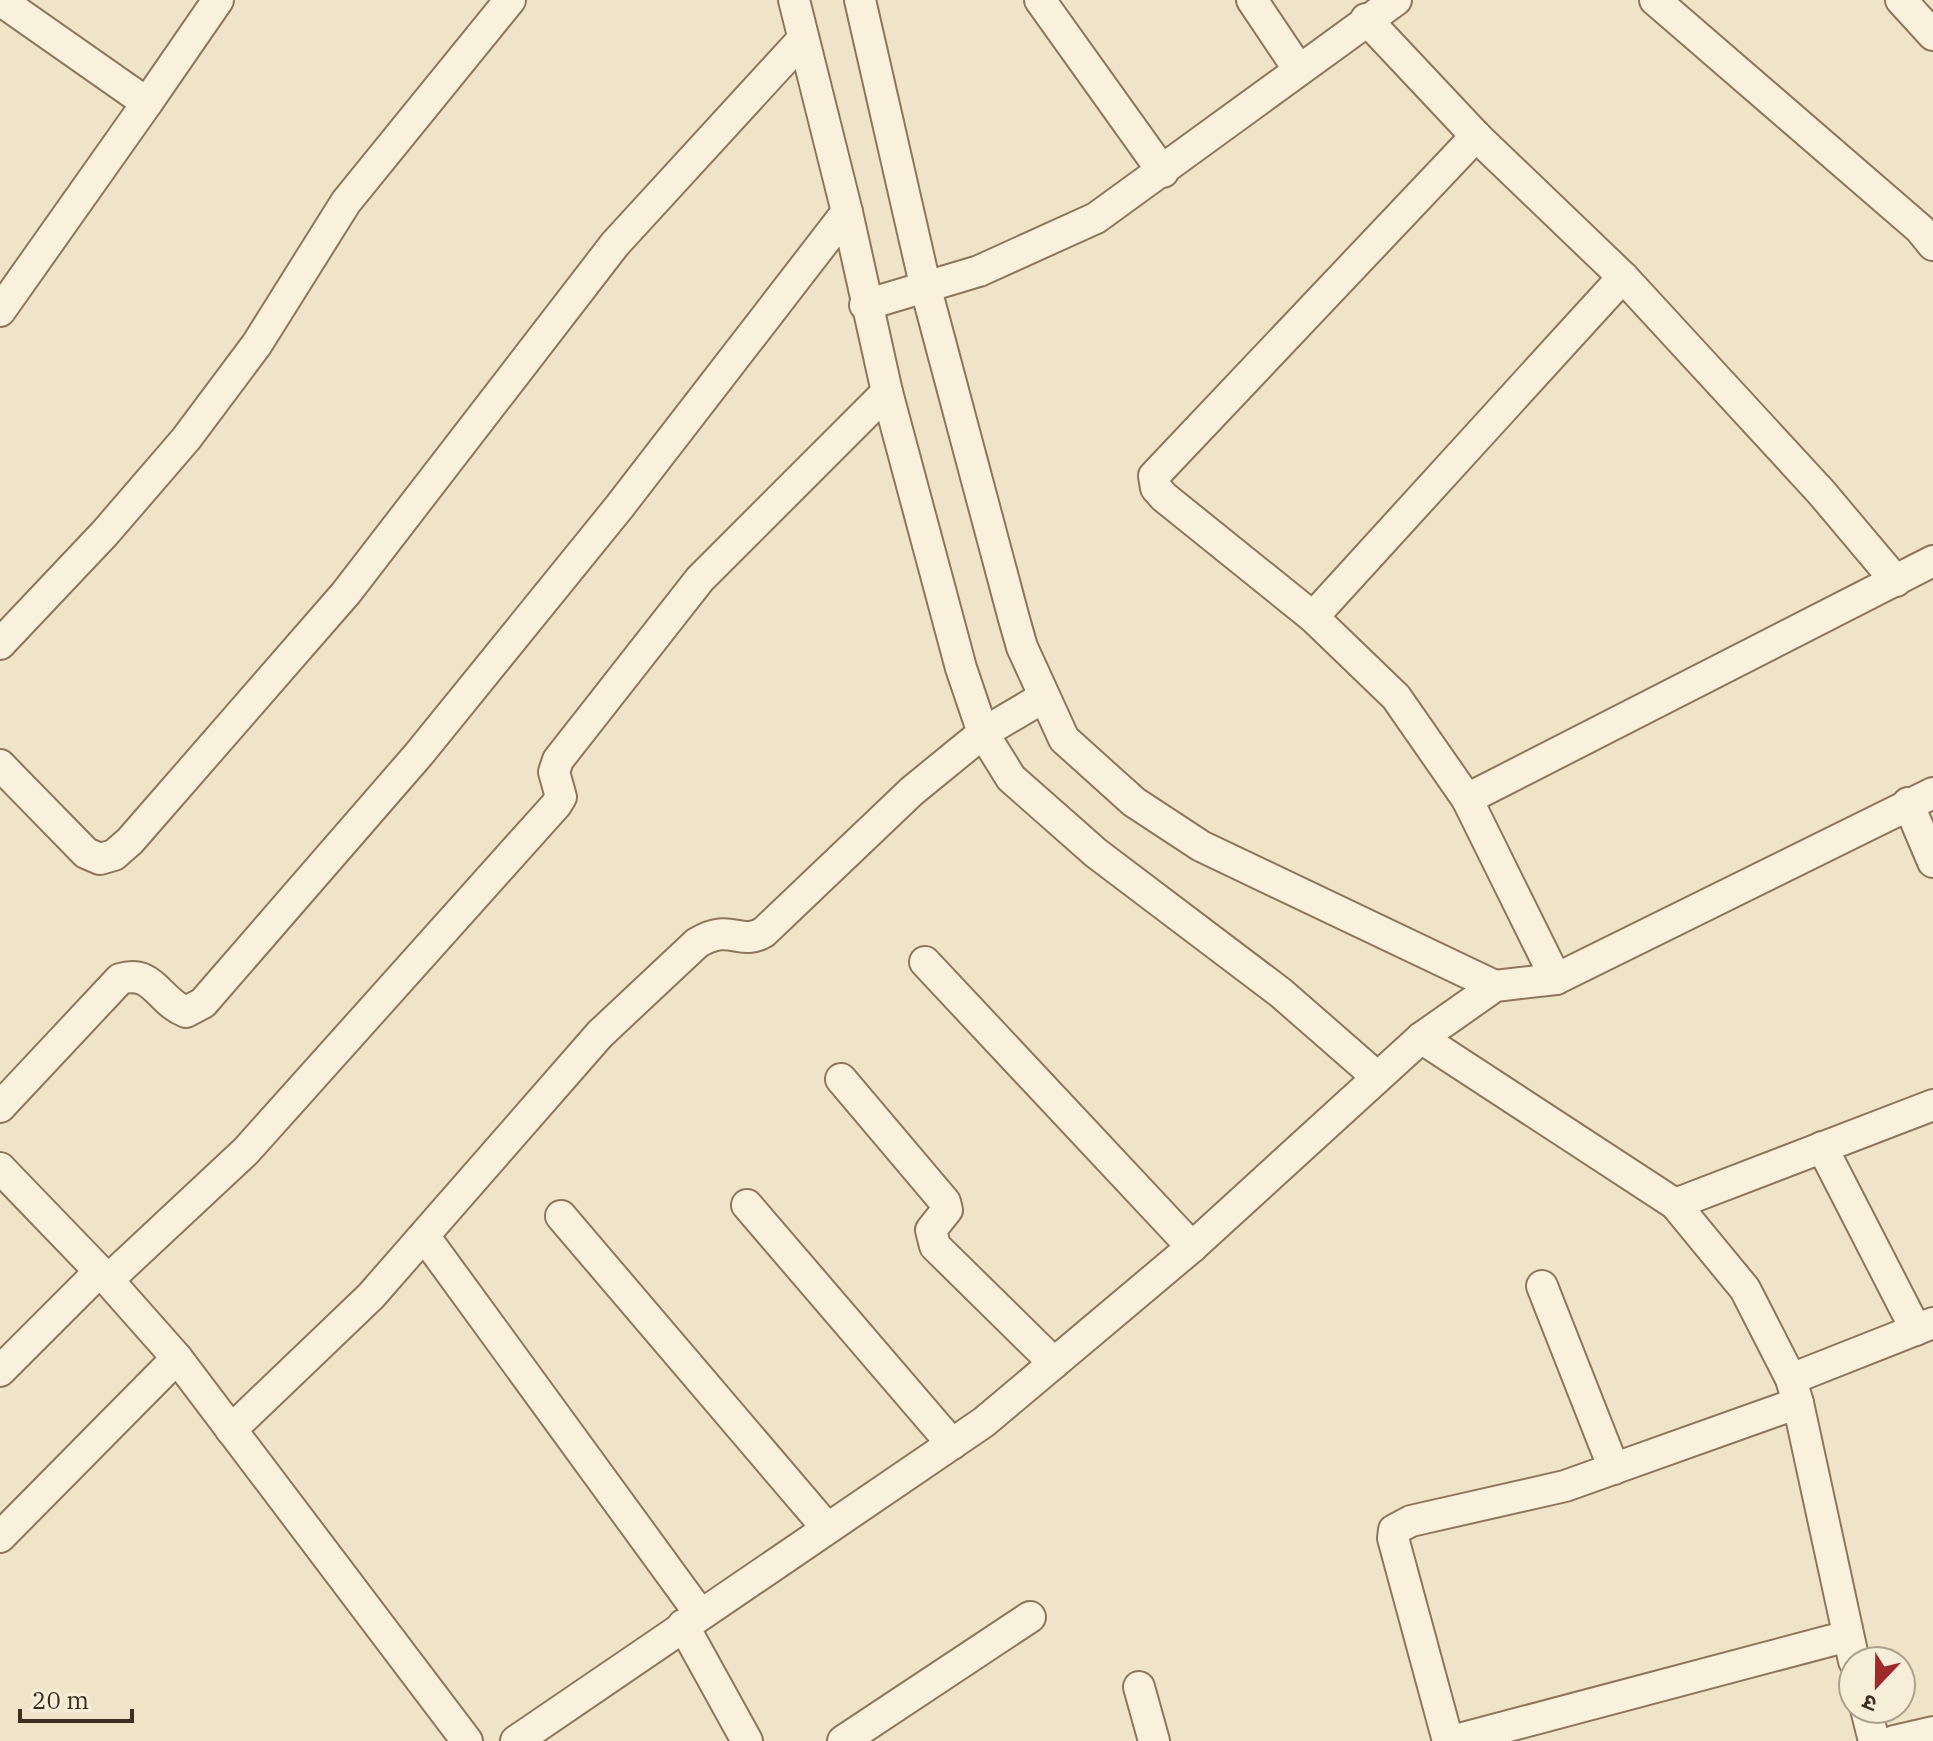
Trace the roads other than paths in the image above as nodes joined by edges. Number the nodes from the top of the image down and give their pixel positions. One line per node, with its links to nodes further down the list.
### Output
1 (0, 0): 15 (street)
2 (218, 0): 15 (street)
3 (510, 0): 28 (street)
4 (794, 0): 13 (street)
5 (860, 0): 21 (street)
6 (1040, 0): 17 (street)
7 (1252, 0): 14 (street)
8 (1396, 0): 11 (street)
9 (1655, 0): 19 (street)
10 (1901, 0): 12 (street)
11 (1366, 19): 14 (street); 16 (street)
12 (1933, 35)
13 (803, 39): 18 (street); 31 (street)
14 (1299, 70): 17 (street)
15 (147, 103): 23 (street)
16 (1476, 136): 20 (street); 27 (street)
17 (1163, 172): 21 (street)
18 (847, 212): 22 (street); 41 (street)
19 (1933, 245)
20 (1623, 277): 26 (street); 27 (street)
21 (926, 289): 22 (street); 29 (street)
22 (865, 305): 24 (street)
23 (0, 311)
24 (887, 392): 30 (street); 50 (street)
25 (1933, 561): 26 (street)
26 (1896, 581): 33 (street)
27 (1313, 617): 33 (street)
28 (0, 644)
29 (1044, 697): 30 (street); 37 (street)
30 (983, 733): 39 (street); 48 (street)
31 (0, 765)
32 (1921, 798): 34 (street); 36 (street)
33 (1467, 799): 36 (street)
34 (1933, 862)
35 (925, 962): 49 (street)
36 (1556, 979): 37 (street)
37 (1495, 986): 38 (street)
38 (1421, 1038): 39 (street); 45 (street)
39 (1376, 1076): 49 (street)
40 (841, 1079): 54 (street)
41 (3, 1099)
42 (1933, 1105): 43 (street)
43 (1822, 1147): 45 (street); 52 (street)
44 (0, 1168): 50 (street)
45 (1675, 1204): 56 (street)
46 (747, 1205): 58 (street)
47 (561, 1216): 60 (street)
48 (425, 1237): 57 (street); 63 (street)
49 (1192, 1247): 54 (street)
50 (104, 1276): 53 (street); 55 (street)
51 (1542, 1286): 59 (street)
52 (1924, 1326): 56 (street)
53 (177, 1358): 57 (street); 61 (street)
54 (1054, 1363): 58 (street)
55 (0, 1371)
56 (1795, 1391): 59 (street); 64 (street)
57 (231, 1430): 69 (street)
58 (952, 1444): 60 (street)
59 (1614, 1469): 74 (street)
60 (827, 1528): 63 (street)
61 (0, 1537)
62 (1030, 1617): 72 (street)
63 (691, 1620): 70 (street); 71 (street)
64 (1850, 1645)
65 (1837, 1651): 74 (street)
66 (1139, 1687): 73 (street)
67 (1888, 1725): 68 (street)
68 (1904, 1737)
69 (467, 1741)
70 (516, 1741)
71 (747, 1741)
72 (843, 1741)
73 (1154, 1741)
74 (1450, 1741)

